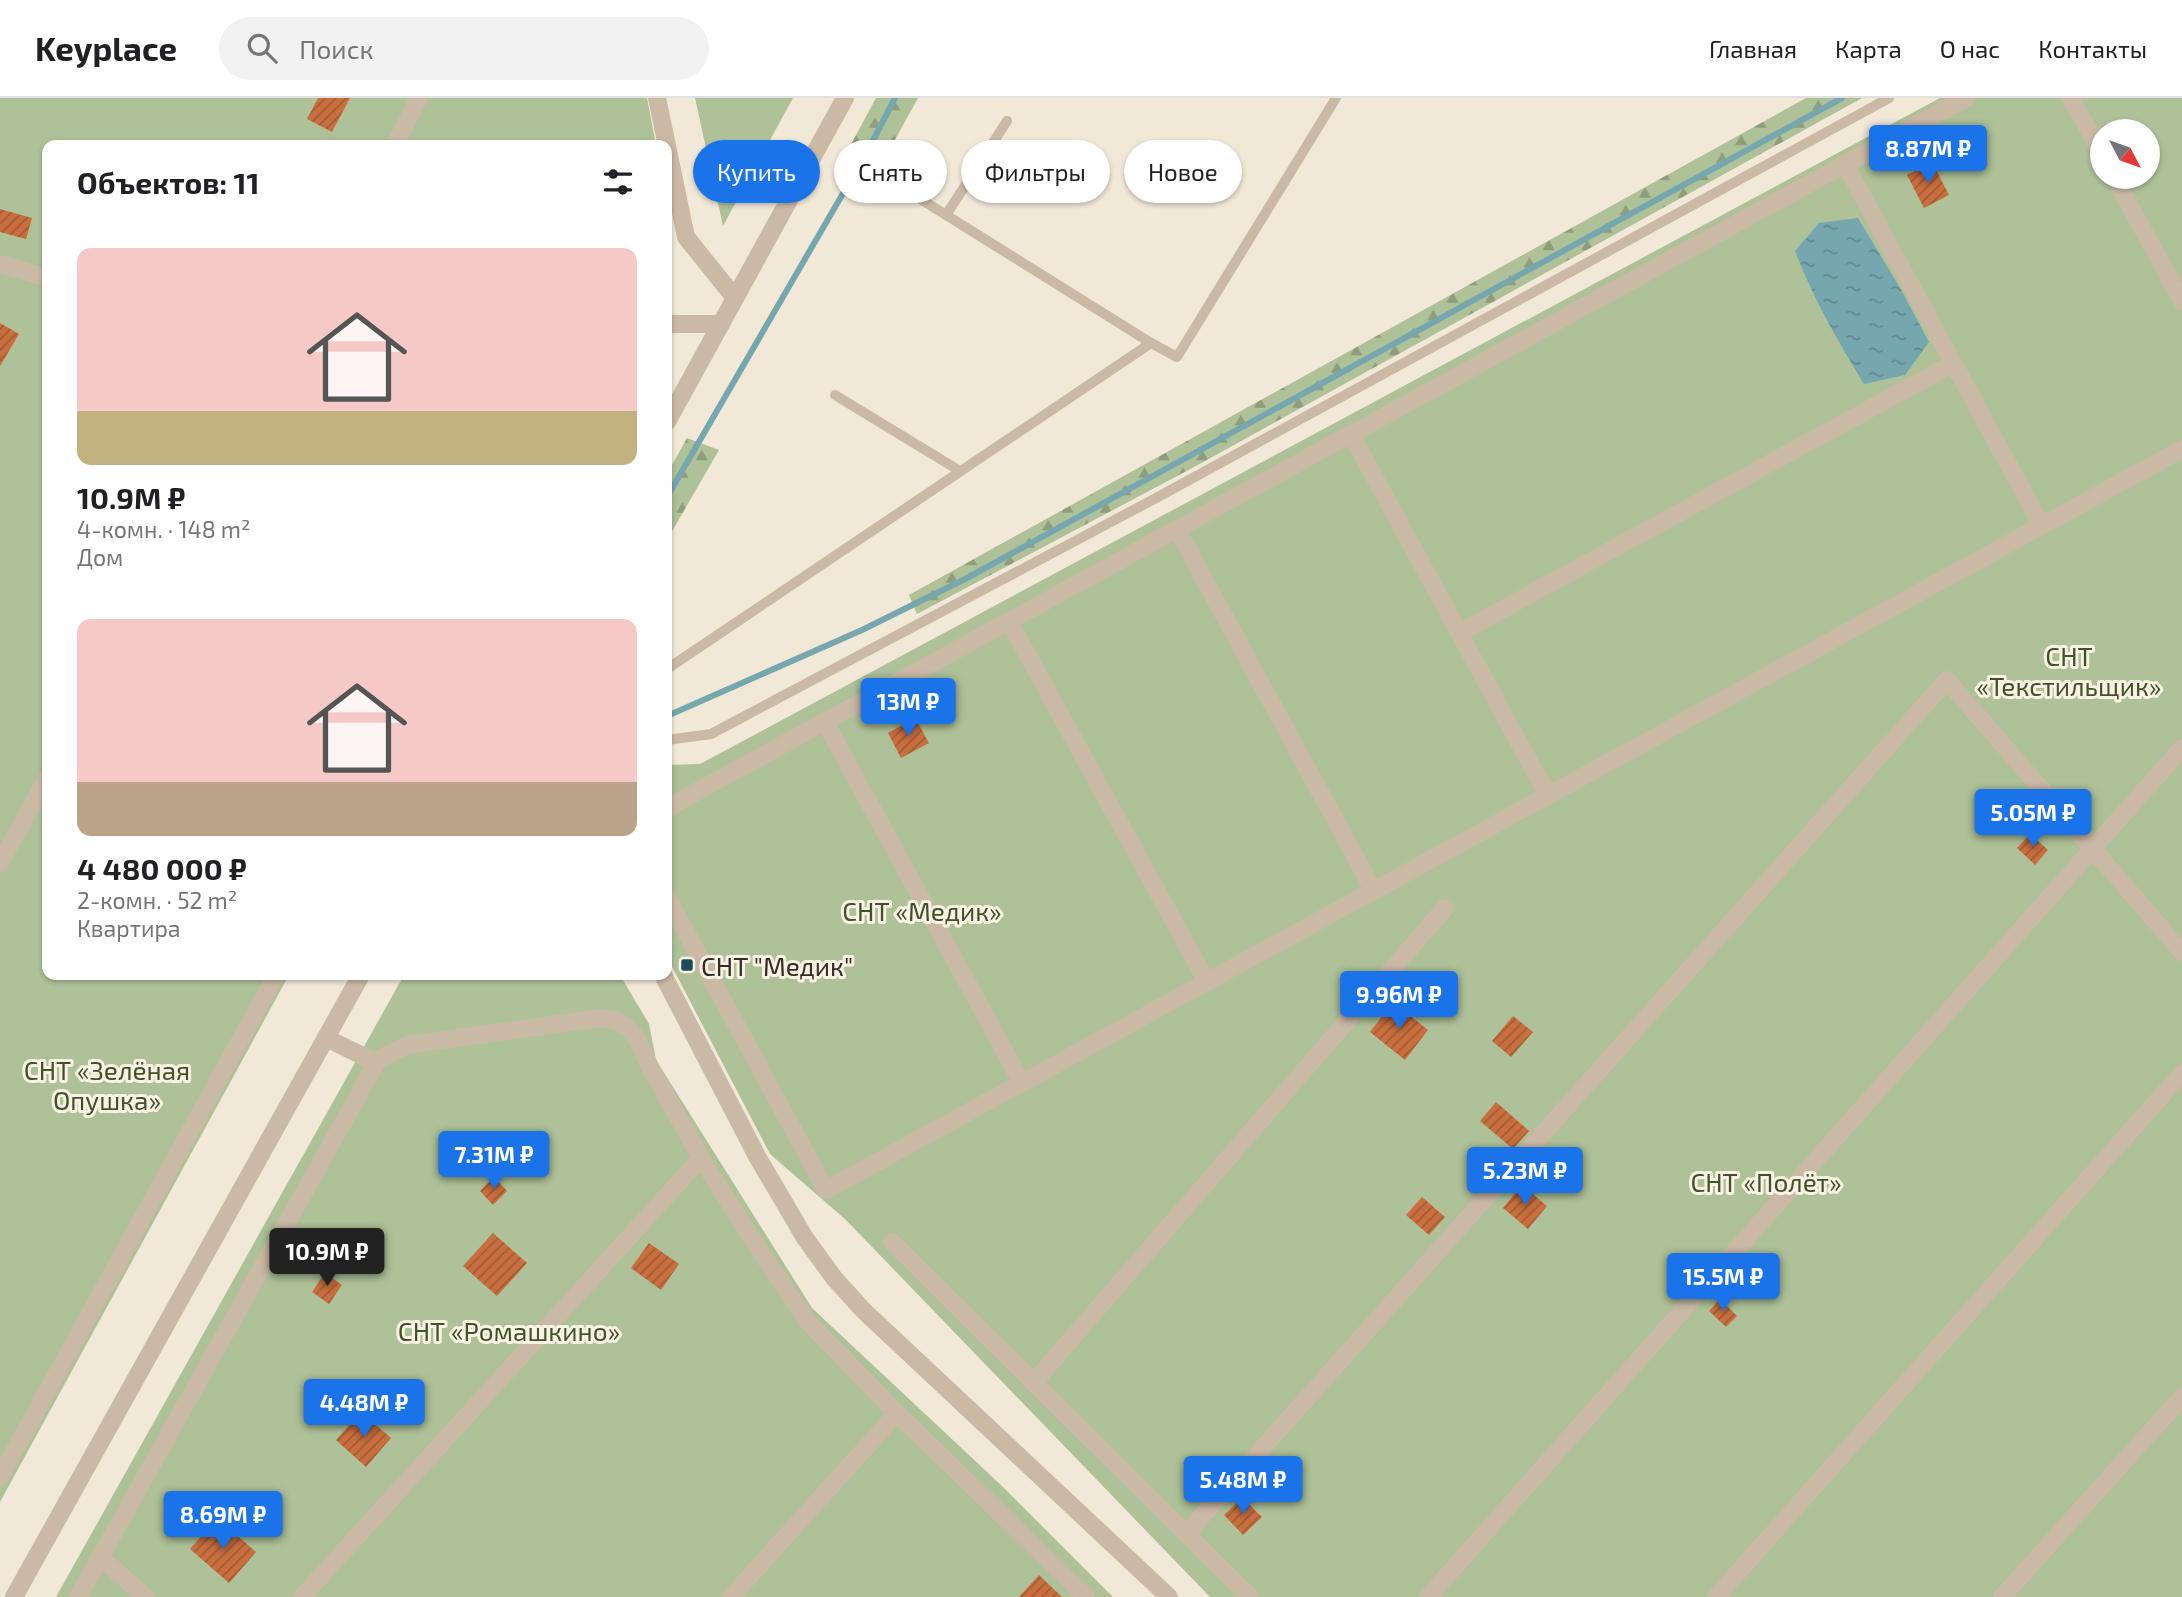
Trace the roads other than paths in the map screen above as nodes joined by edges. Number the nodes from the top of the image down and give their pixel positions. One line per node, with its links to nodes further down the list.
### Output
1 (419, 98): 10 (street)
2 (657, 98): 11 (street)
3 (845, 98): 19 (street)
4 (1336, 98): 23 (lane)
5 (1889, 98): 36 (lane)
6 (1966, 98): 12 (street)
7 (2071, 98): 9 (street)
8 (1007, 121): 16 (lane)
9 (2090, 132)
10 (398, 140)
11 (666, 140)
12 (1845, 164): 24 (street); 27 (street)
13 (672, 170): 19 (street)
14 (2121, 189): 20 (street)
15 (927, 203): 16 (lane)
16 (946, 215): 23 (lane)
17 (0, 264): 18 (street)
18 (42, 277)
19 (735, 298): 22 (street)
20 (2182, 301)
21 (672, 324): 22 (street)
22 (720, 324): 26 (street)
23 (1151, 343): 29 (lane)
24 (1952, 364): 30 (street); 33 (street)
25 (835, 395): 29 (lane)
26 (672, 413)
27 (1352, 434): 31 (street); 33 (street)
28 (2182, 449): 30 (street)
29 (960, 471): 34 (lane)
30 (2042, 526): 39 (street)
31 (1178, 529): 32 (street); 43 (street)
32 (1009, 621): 35 (street); 50 (street)
33 (1459, 633): 39 (street)
34 (672, 666)
35 (825, 722): 40 (street); 54 (street)
36 (672, 739)
37 (2182, 748): 41 (street)
38 (42, 787): 42 (street)
39 (1548, 796): 43 (street)
40 (672, 805)
41 (2091, 849): 46 (street); 61 (street); 71 (street)
42 (0, 863)
43 (1374, 891): 50 (street)
44 (672, 906): 54 (street)
45 (1445, 908): 57 (street)
46 (2182, 952)
47 (273, 980): 60 (street)
48 (358, 980): 51 (street)
49 (666, 980): 69 (street)
50 (1207, 982): 54 (street)
51 (326, 1038): 52 (street); 63 (street)
52 (378, 1060): 55 (street); 62 (street)
53 (2182, 1073): 72 (street)
54 (1022, 1083)
55 (701, 1157): 59 (street); 66 (street)
56 (892, 1242): 57 (street)
57 (1034, 1382): 61 (street)
58 (2182, 1397): 73 (street)
59 (897, 1413): 67 (street); 68 (street)
60 (0, 1477)
61 (1186, 1534): 70 (street)
62 (100, 1557): 64 (street); 65 (street)
63 (14, 1597)
64 (78, 1597)
65 (146, 1597)
66 (302, 1597)
67 (732, 1597)
68 (1086, 1597)
69 (1169, 1597)
70 (1250, 1597)
71 (1427, 1597)
72 (1716, 1597)
73 (2003, 1597)

